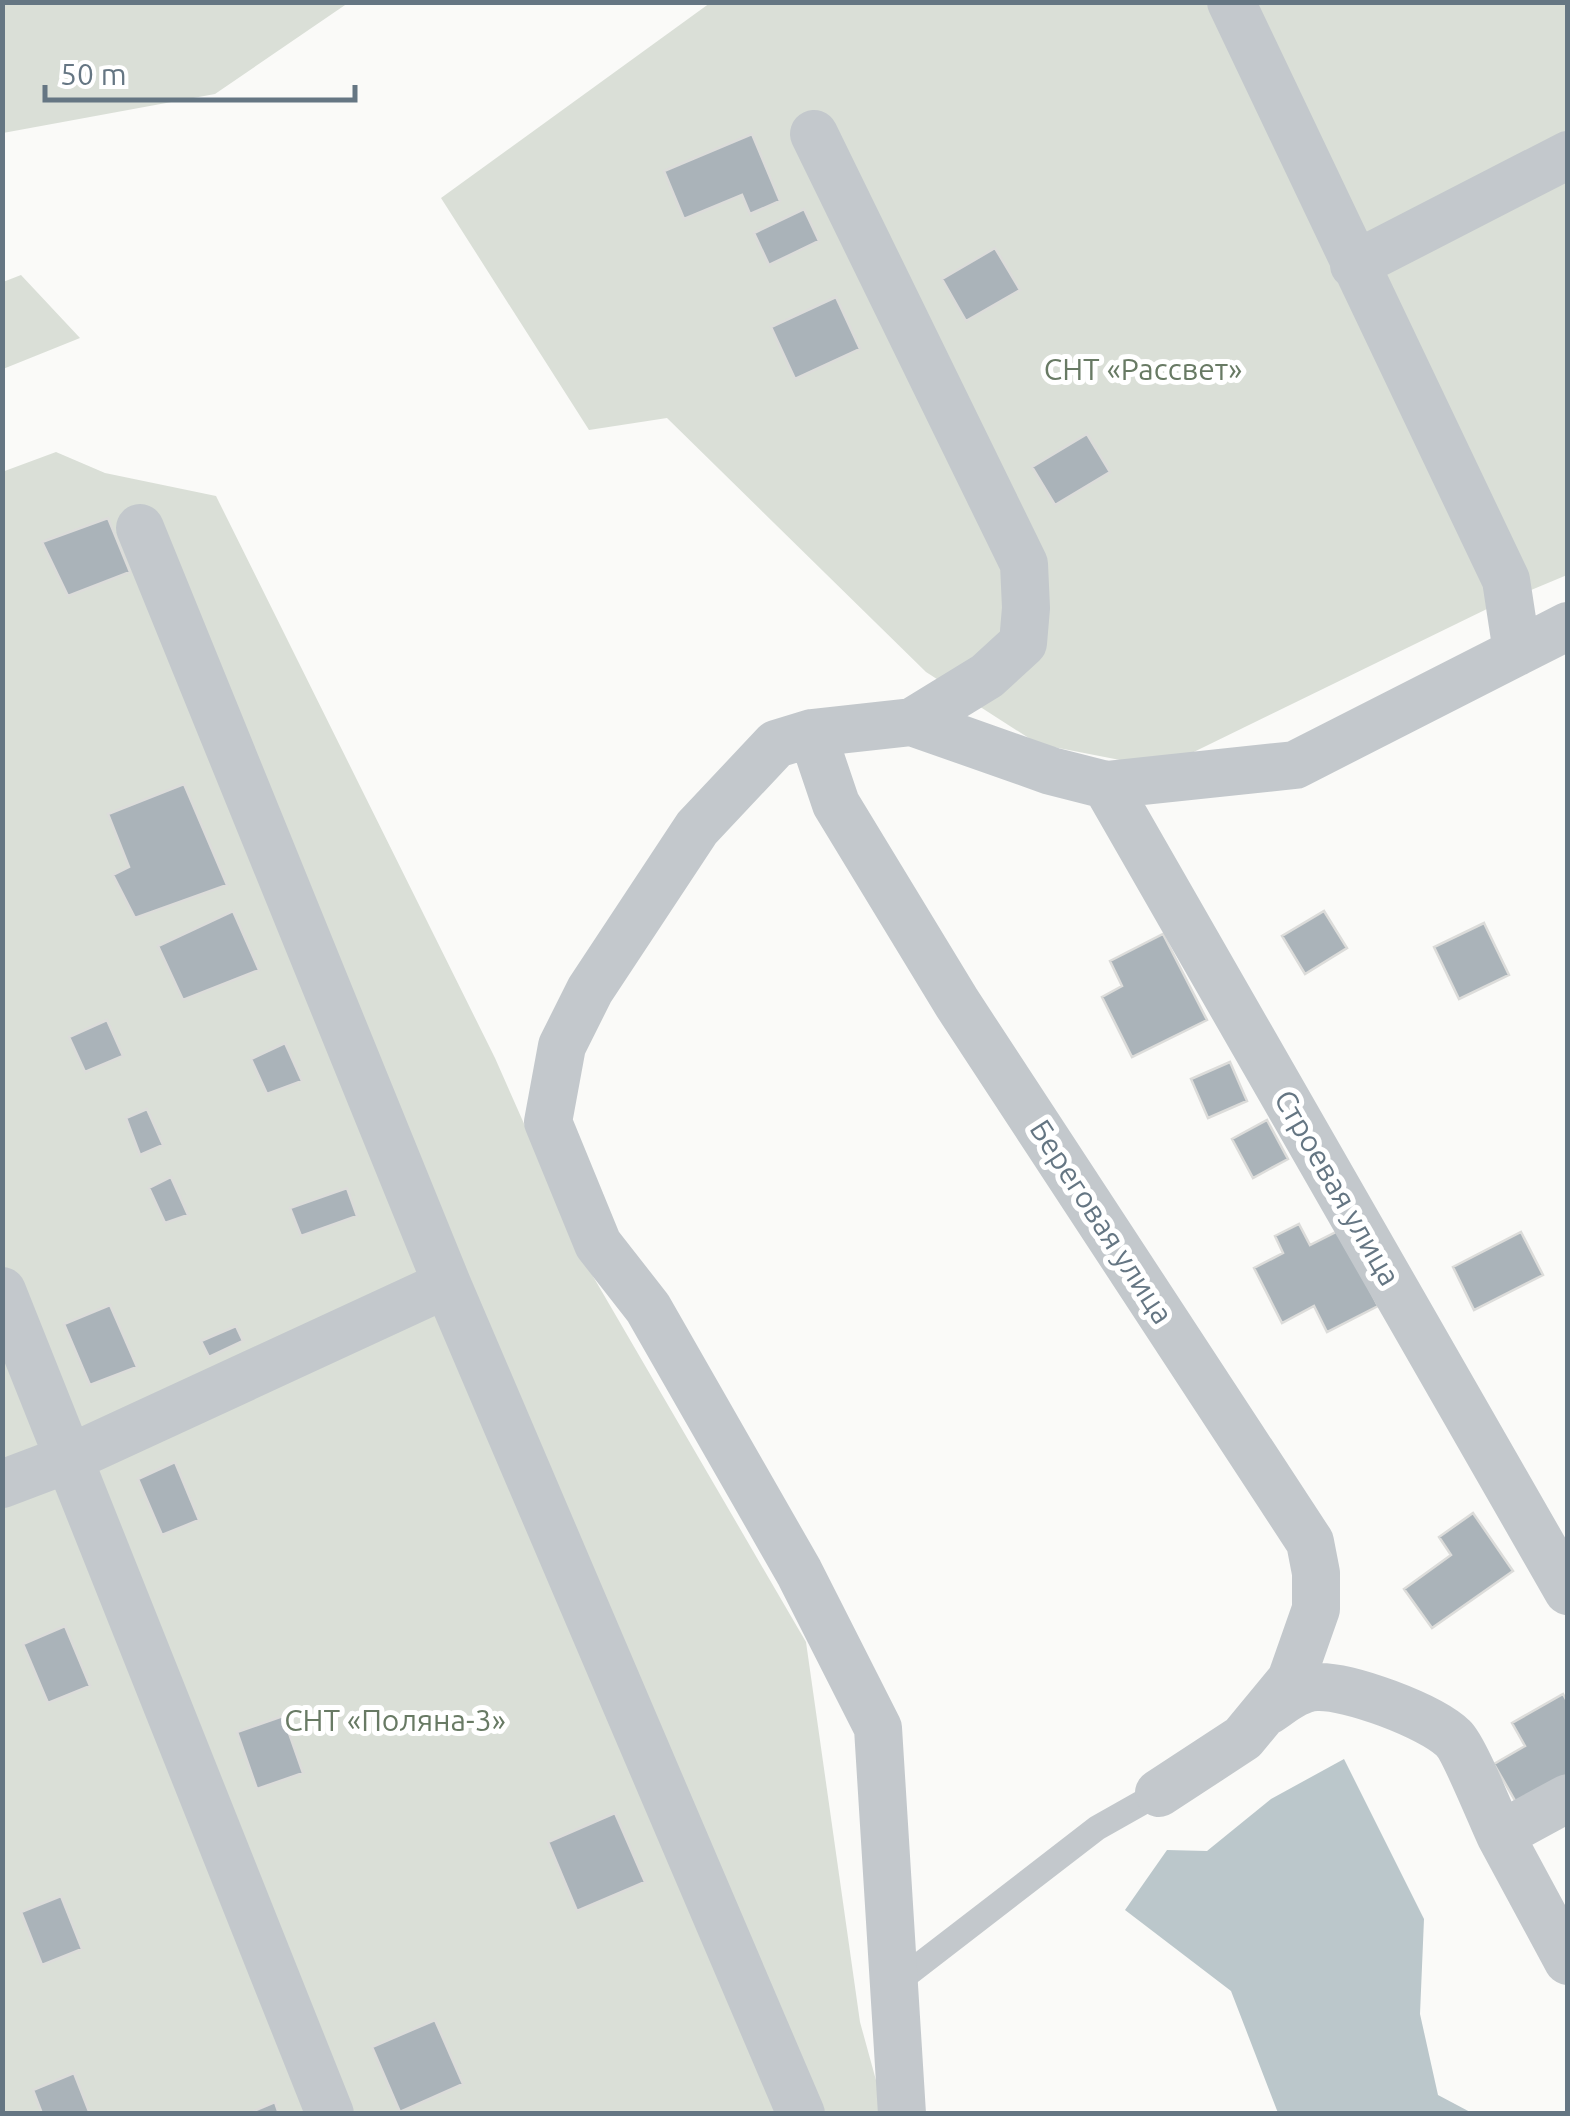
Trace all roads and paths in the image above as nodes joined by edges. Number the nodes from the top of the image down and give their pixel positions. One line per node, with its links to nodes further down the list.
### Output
1 (1230, 2): 4 (street)
2 (814, 134): 8 (street)
3 (1568, 156): 4 (street)
4 (1354, 265): 7 (street)
5 (140, 528): 11 (street)
6 (1568, 626): 7 (street)
7 (1516, 652): 10 (street)
8 (912, 722): 9 (street); 10 (street)
9 (812, 733): 16 (street, Береговая улица); 21 (street)
10 (1106, 785): 15 (street, Строевая улица)
11 (447, 1284): 13 (street); 23 (street)
12 (2, 1291): 13 (street)
13 (68, 1459): 14 (street); 22 (street)
14 (2, 1484)
15 (1568, 1591)
16 (1264, 1714): 17 (street, Береговая улица); 19 (street, Береговая улица)
17 (1160, 1793): 21 (lane)
18 (1568, 1798): 19 (street)
19 (1500, 1834): 20 (street, Береговая улица)
20 (1568, 1962)
21 (896, 1983): 24 (street)
22 (330, 2114)
23 (801, 2114)
24 (902, 2114)

